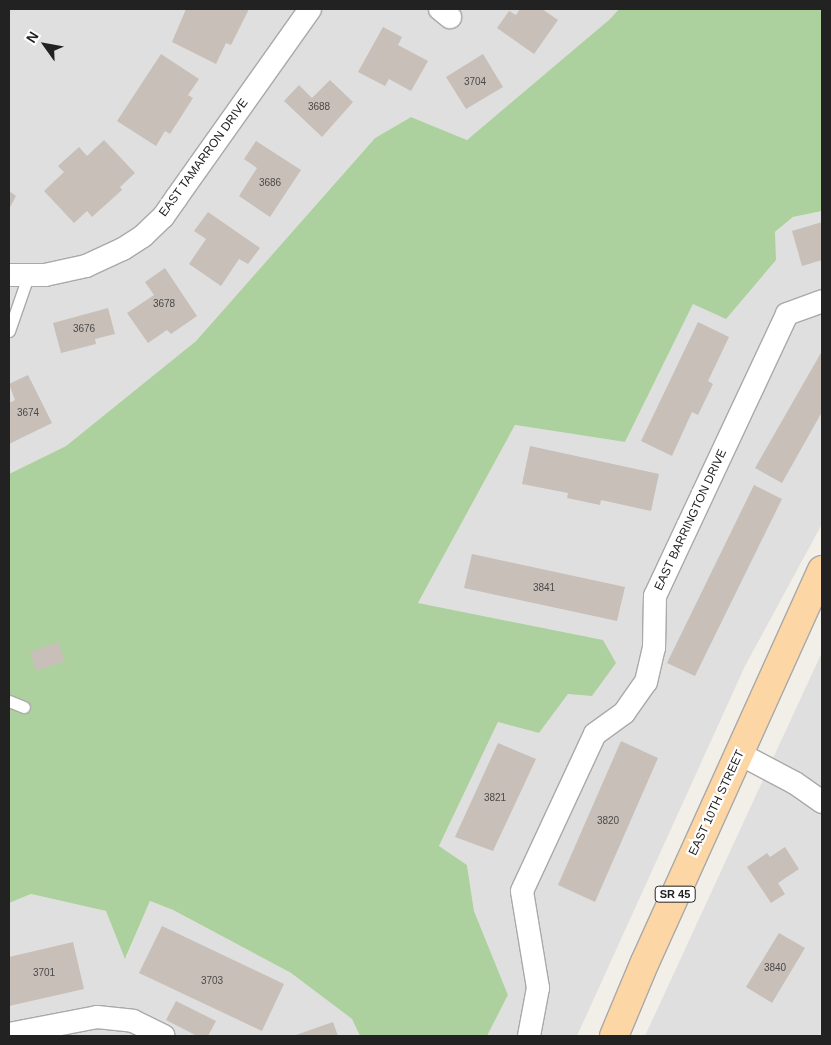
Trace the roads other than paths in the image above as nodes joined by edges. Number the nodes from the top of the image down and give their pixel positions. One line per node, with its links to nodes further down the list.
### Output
1 (310, 9): 2 (street, EAST TAMARRON DRIVE)
2 (18, 275): 4 (lane)
3 (822, 301): 12 (street, EAST BARRINGTON DRIVE)
4 (9, 331)
5 (822, 570): 8 (main road, EAST 10TH STREET / SR 45)
6 (9, 701): 7 (lane)
7 (24, 707)
8 (740, 754): 9 (street); 13 (main road, EAST 10TH STREET / SR 45)
9 (822, 802)
10 (9, 1034): 11 (street)
11 (164, 1036)
12 (529, 1036)
13 (614, 1036)

